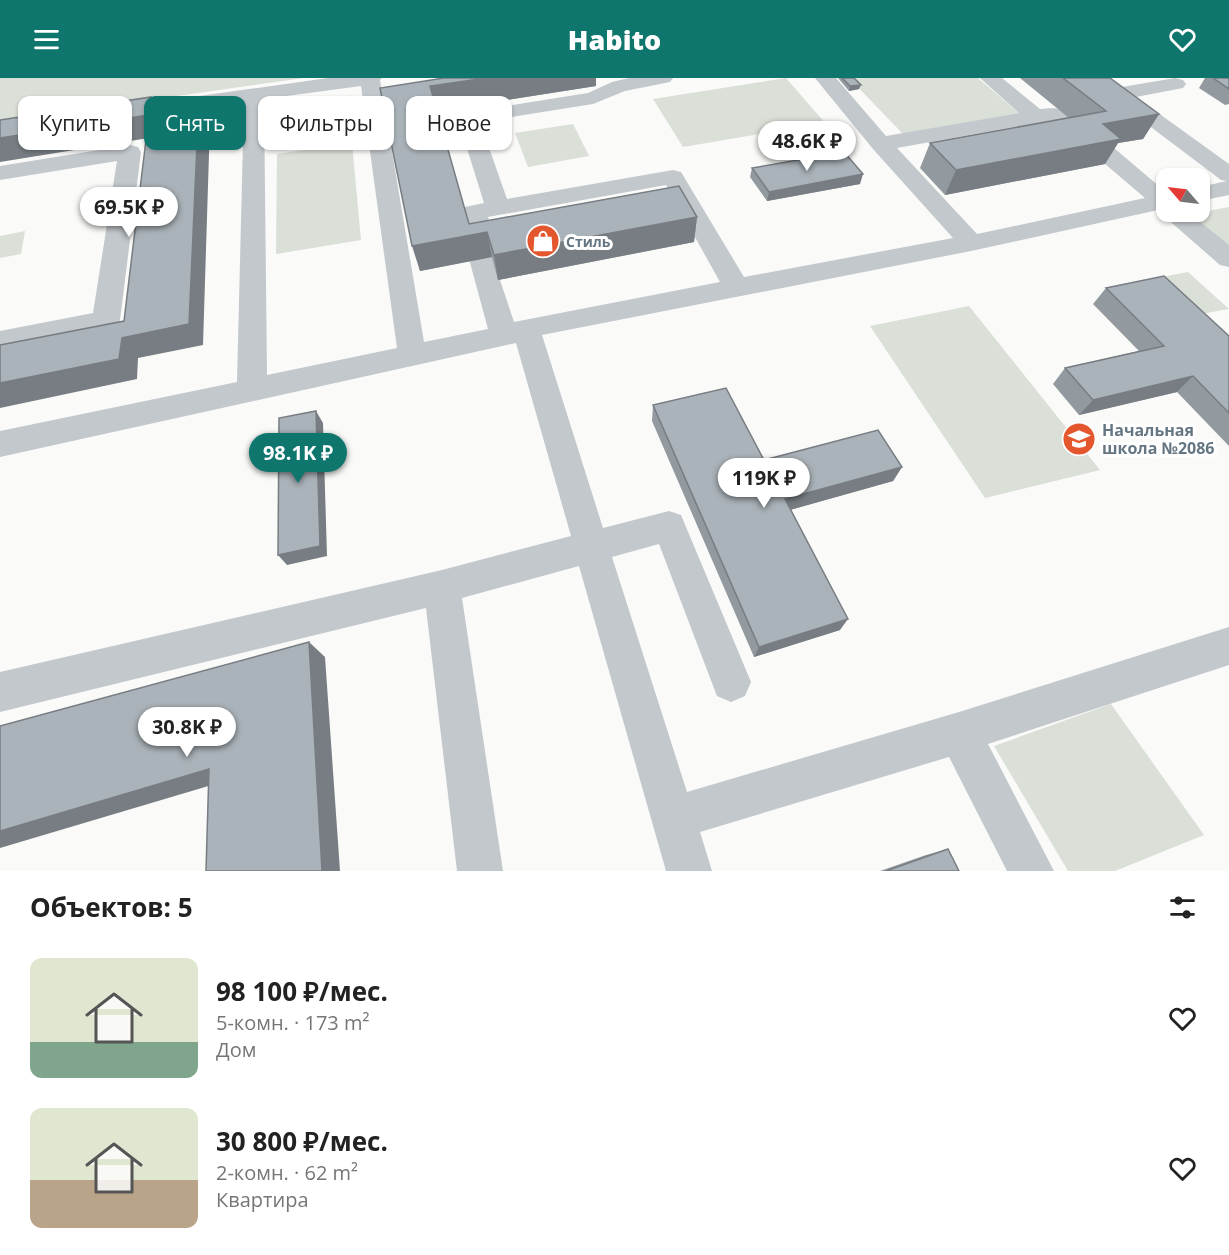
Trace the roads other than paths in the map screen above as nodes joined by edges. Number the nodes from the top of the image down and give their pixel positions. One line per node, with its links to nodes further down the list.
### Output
1 (371, 78): 8 (street); 28 (street)
2 (663, 78): 10 (street)
3 (825, 78): 12 (street)
4 (990, 78): 11 (street)
5 (1096, 78): 7 (street)
6 (1176, 84): 7 (street)
7 (1119, 94): 14 (street)
8 (254, 96): 9 (street); 29 (street)
9 (139, 110)
10 (512, 111)
11 (1036, 117): 12 (street); 19 (street)
12 (880, 144): 23 (street)
13 (479, 150): 21 (street)
14 (1220, 159): 16 (street)
15 (0, 173): 27 (street)
16 (1229, 175)
17 (1229, 188): 18 (street)
18 (1210, 192)
19 (1156, 195)
20 (1156, 207): 23 (street)
21 (498, 208): 25 (street); 26 (street)
22 (1187, 222): 24 (street)
23 (971, 243): 25 (street)
24 (1229, 259)
25 (736, 286): 26 (street)
26 (515, 332): 28 (street); 31 (street)
27 (0, 340)
28 (412, 355): 29 (street)
29 (252, 389): 30 (street)
30 (0, 444)
31 (593, 548): 32 (street); 34 (street); 37 (street)
32 (442, 587): 35 (street); 38 (street)
33 (1229, 646): 36 (street)
34 (731, 682)
35 (0, 692)
36 (959, 733): 37 (street); 40 (street)
37 (673, 818): 39 (street)
38 (480, 871)
39 (689, 871)
40 (1031, 871)

